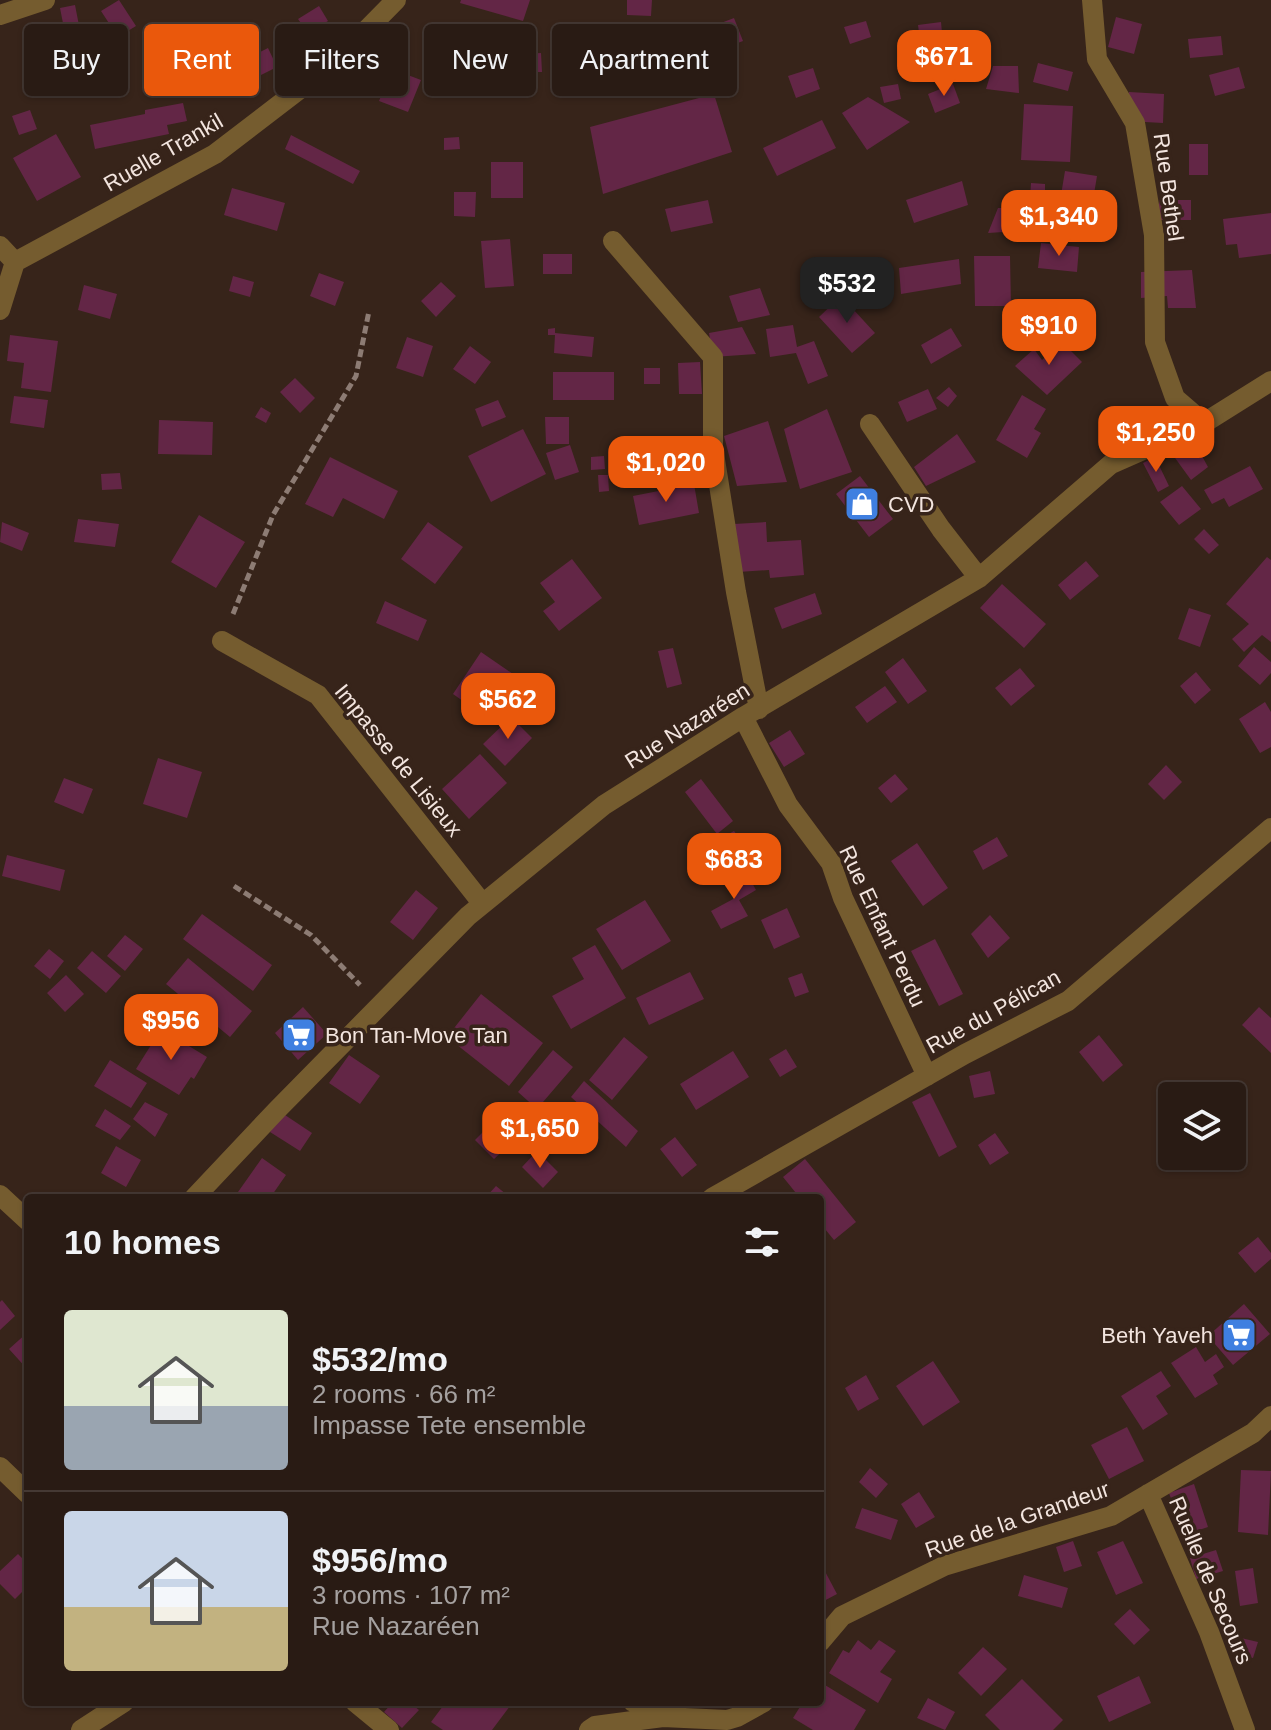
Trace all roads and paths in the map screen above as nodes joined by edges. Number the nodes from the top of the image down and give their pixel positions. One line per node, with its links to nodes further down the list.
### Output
1 (45, 0): 4 (street)
2 (396, 0): 7 (street, Ruelle Trankil)
3 (1092, 0): 11 (street, Rue Bethel)
4 (0, 15)
5 (613, 241): 15 (street, Rue Enfant Perdu)
6 (0, 246): 7 (street)
7 (15, 262): 8 (street)
8 (0, 310)
9 (369, 311): 14 (path)
10 (1271, 381): 11 (street, Rue Nazaréen)
11 (1204, 423): 13 (street, Rue Nazaréen)
12 (870, 424): 13 (street)
13 (979, 578): 15 (street, Rue Nazaréen)
14 (222, 641): 18 (street, Impasse de Lisieux)
15 (751, 713): 18 (street, Rue Nazaréen); 20 (street, Rue Enfant Perdu)
16 (1271, 828): 20 (street, Rue du Pélican)
17 (234, 886): 19 (path)
18 (482, 903): 19 (street, Rue Nazaréen)
19 (380, 1006): 21 (street, Rue Nazaréen)
20 (927, 1076): 22 (street, Rue du Pélican)
21 (198, 1194)
22 (719, 1194)
23 (0, 1195): 24 (street)
24 (24, 1217)
25 (1271, 1416): 28 (street, Rue de la Grandeur)
26 (0, 1467): 27 (street)
27 (24, 1490)
28 (1148, 1494): 29 (street, Rue de la Grandeur); 39 (street, Ruelle de Secours)
29 (824, 1637)
30 (118, 1706): 35 (street)
31 (360, 1706): 36 (street)
32 (654, 1706): 34 (street)
33 (756, 1706): 34 (street)
34 (727, 1720): 37 (street); 38 (street)
35 (81, 1730)
36 (389, 1730)
37 (589, 1730)
38 (751, 1730)
39 (1245, 1730)

